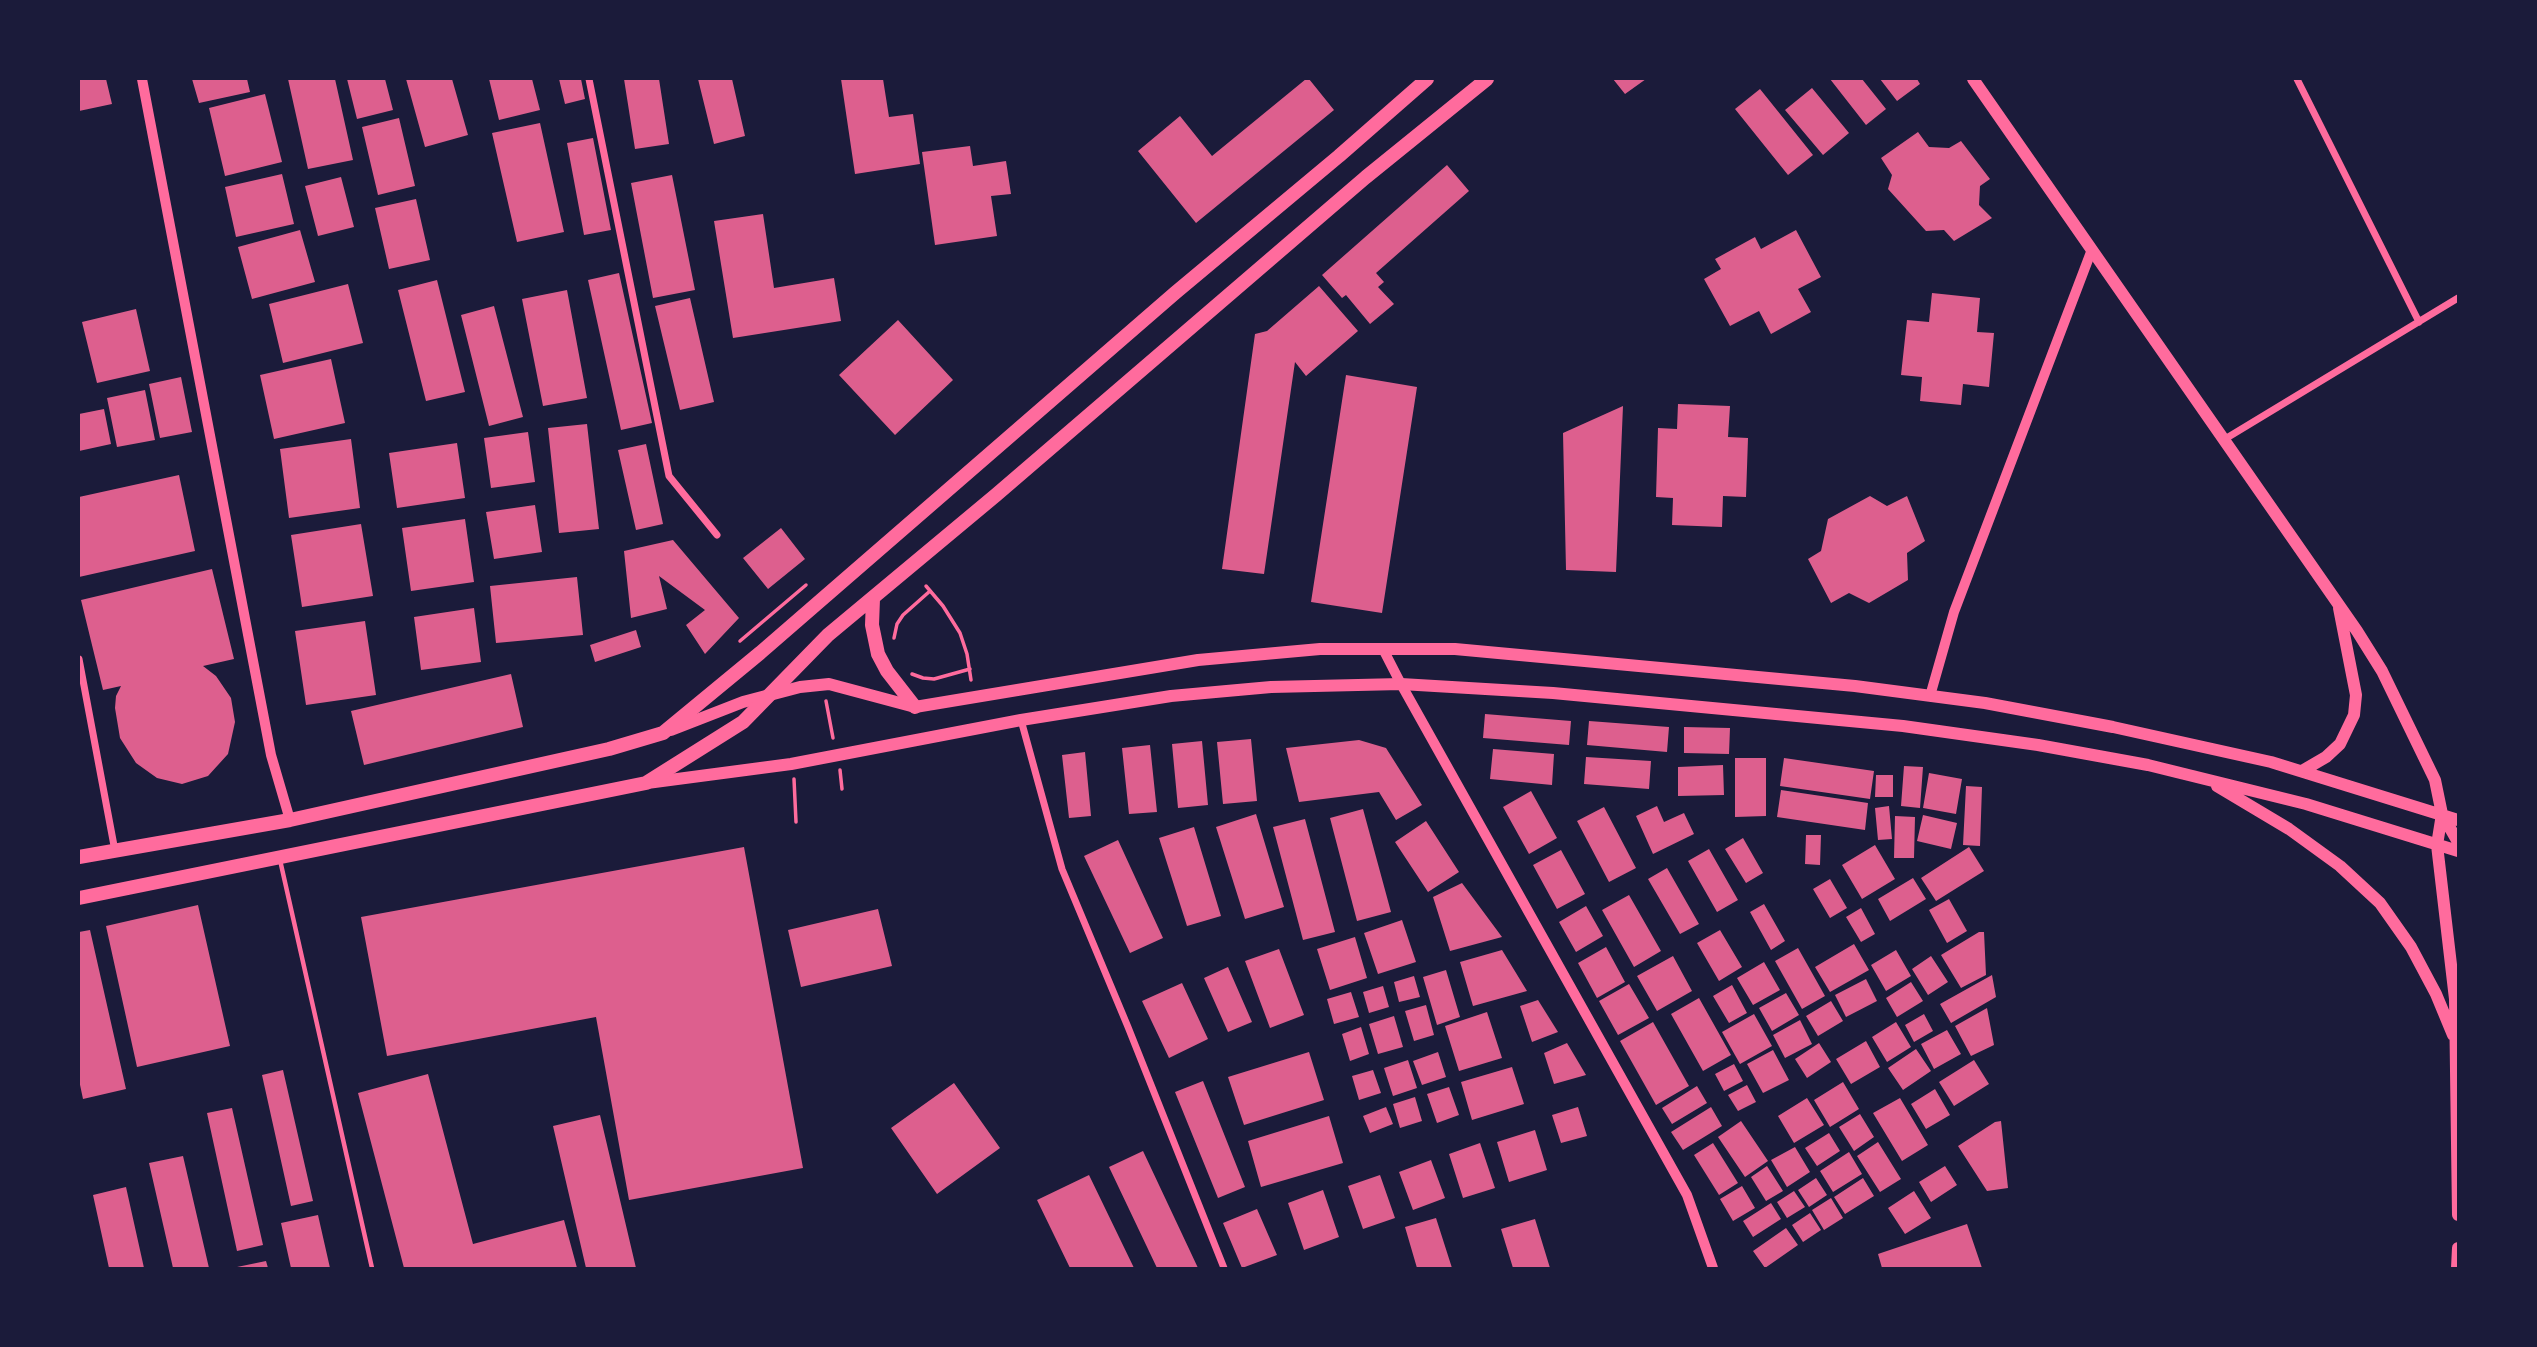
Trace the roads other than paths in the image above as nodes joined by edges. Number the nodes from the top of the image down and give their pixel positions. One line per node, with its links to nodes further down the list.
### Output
1 (142, 79): 26 (street)
2 (589, 79): 11 (street)
3 (1427, 79): 21 (main road)
4 (1487, 79): 12 (main road)
5 (1973, 79): 7 (main road)
6 (2297, 79): 9 (street)
7 (2091, 252): 10 (main road); 18 (street)
8 (2458, 298): 9 (street)
9 (2419, 321): 10 (street)
10 (2225, 439): 13 (main road)
11 (717, 535)
12 (873, 599): 17 (main road); 19 (main road)
13 (2338, 604): 22 (main road); 25 (main road)
14 (1383, 649): 16 (street); 18 (main road); 19 (main road)
15 (79, 659): 30 (street)
16 (1401, 684): 20 (main road); 23 (main road); 40 (street)
17 (771, 693): 19 (main road); 21 (main road); 24 (main road)
18 (1930, 696): 22 (main road)
19 (915, 707)
20 (1021, 720): 24 (main road); 39 (street)
21 (663, 733): 26 (main road)
22 (2302, 771): 25 (main road)
23 (2204, 779): 29 (main road); 35 (main road)
24 (646, 783): 33 (main road)
25 (2442, 814): 27 (main road); 28 (main road); 29 (main road)
26 (290, 820): 30 (main road)
27 (2458, 820)
28 (2458, 842)
29 (2437, 845): 31 (main road); 35 (main road)
30 (115, 851): 32 (main road)
31 (2458, 851)
32 (79, 858)
33 (280, 859): 34 (main road); 38 (lane)
34 (79, 898)
35 (2456, 1043): 36 (main road)
36 (2458, 1215)
37 (2458, 1248): 41 (main road)
38 (372, 1268)
39 (1224, 1268)
40 (1713, 1268)
41 (2458, 1268)

